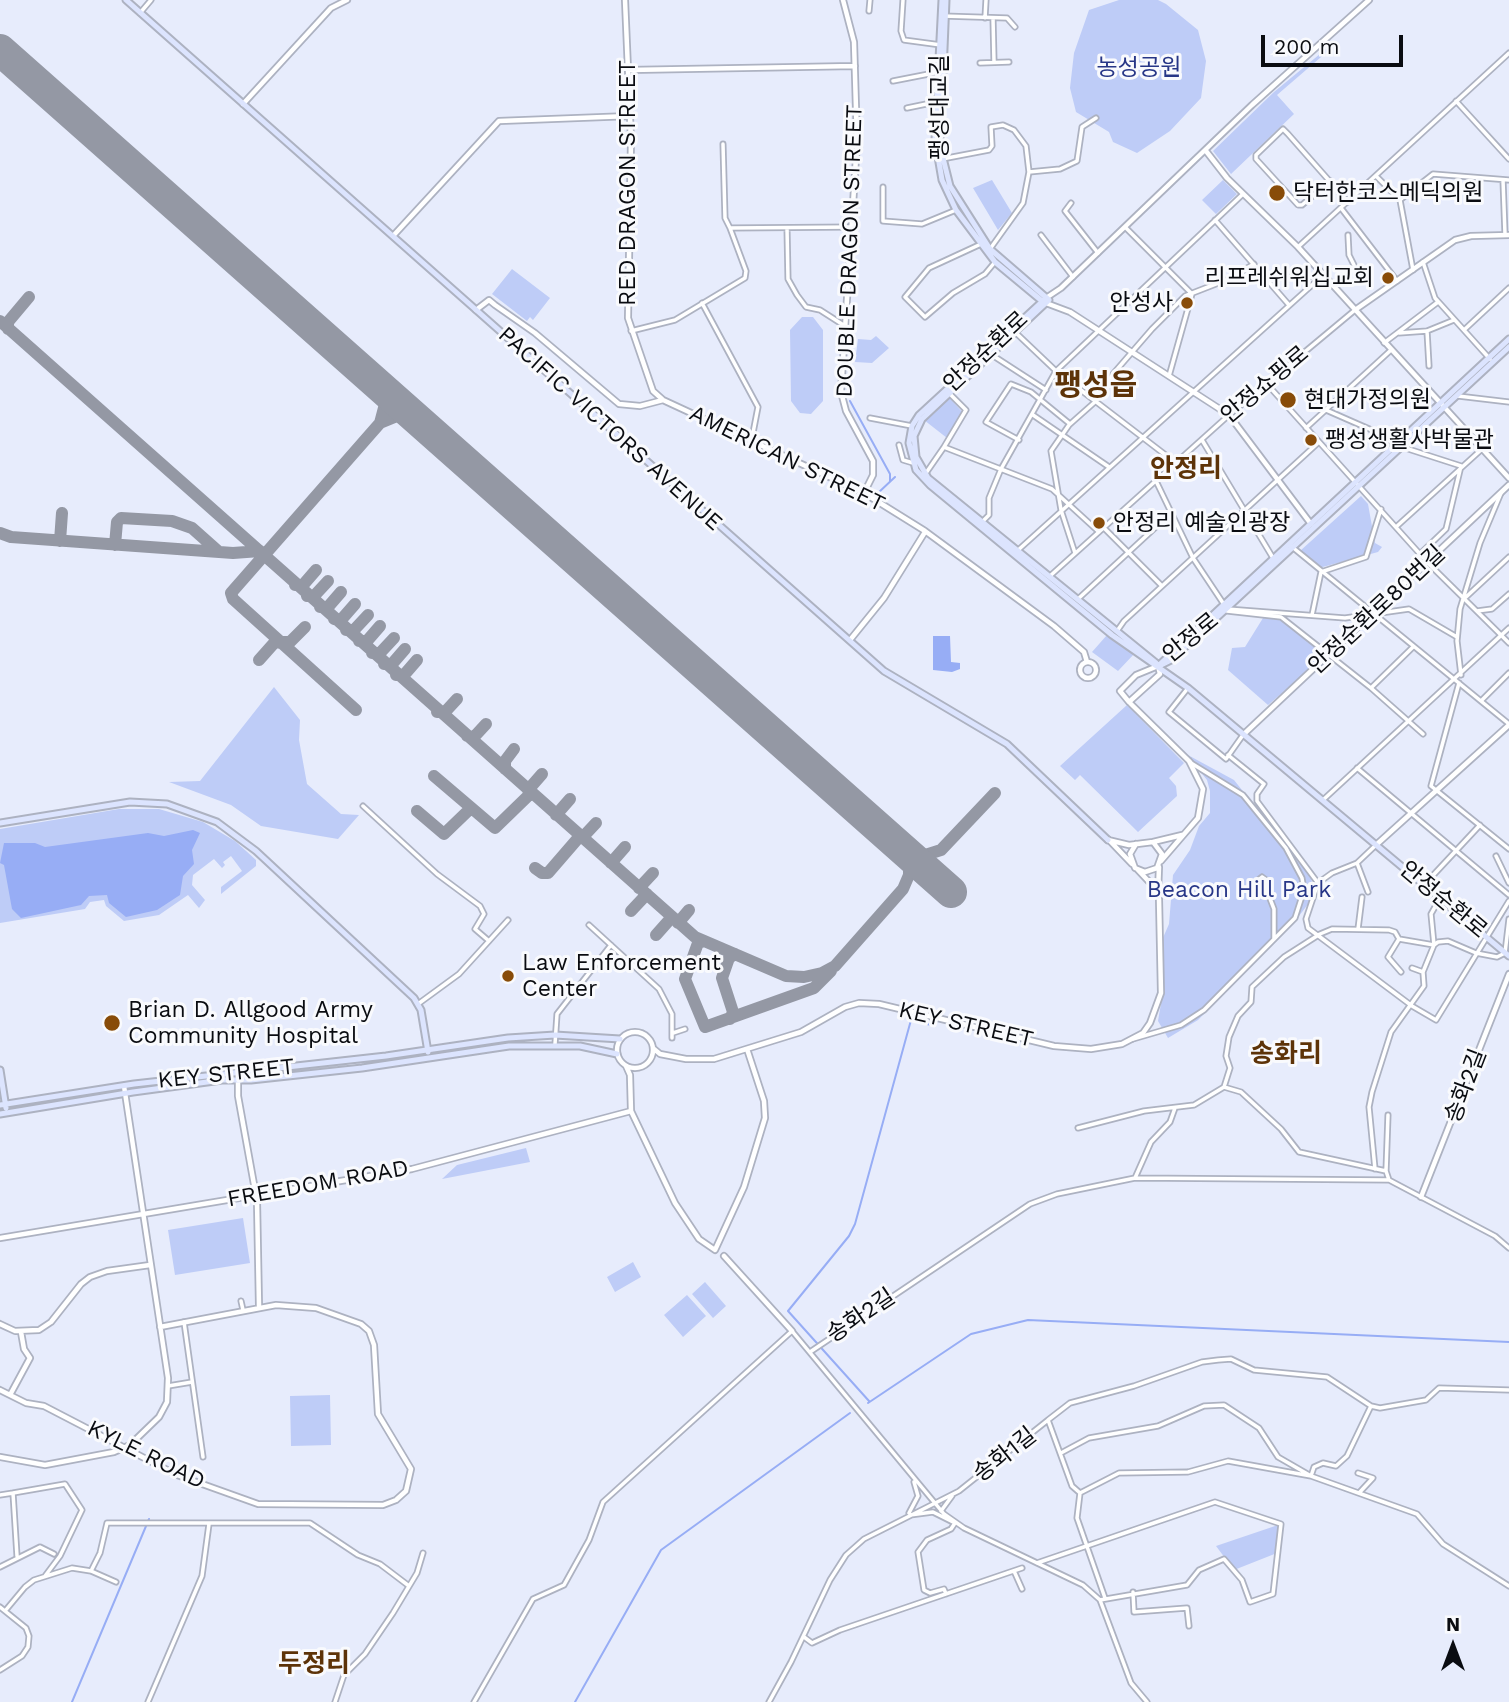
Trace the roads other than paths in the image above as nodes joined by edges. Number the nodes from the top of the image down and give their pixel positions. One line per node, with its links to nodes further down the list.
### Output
1 (126, 0): 12 (main road, PACIFIC VICTORS AVENUE)
2 (151, 0): 12 (street)
3 (347, 0): 28 (street)
4 (625, 0): 23 (street, RED DRAGON STREET)
5 (843, 0): 22 (street, DOUBLE DRAGON STREET)
6 (870, 0): 11 (street)
7 (903, 0): 17 (street)
8 (944, 0): 13 (main road, 팽성대교길)
9 (986, 0): 14 (street)
10 (1369, 0): 33 (street, 안정순환로)
11 (869, 11)
12 (140, 13): 28 (main road, PACIFIC VICTORS AVENUE)
13 (943, 16): 14 (street); 17 (main road, 팽성대교길)
14 (985, 18): 15 (street)
15 (993, 18): 16 (street); 19 (street)
16 (1015, 27)
17 (942, 45): 24 (main road, 팽성대교길)
18 (1509, 53): 26 (street)
19 (994, 62): 20 (street); 21 (street)
20 (1009, 62)
21 (980, 63)
22 (855, 66): 23 (street); 48 (street, DOUBLE DRAGON STREET)
23 (629, 70): 30 (street, RED DRAGON STREET)
24 (940, 72): 25 (street); 27 (main road, 팽성대교길)
25 (893, 81)
26 (1456, 101): 34 (street); 37 (street)
27 (939, 102): 29 (street); 35 (main road, 팽성대교길)
28 (243, 104): 55 (main road, PACIFIC VICTORS AVENUE)
29 (907, 108)
30 (630, 116): 55 (street); 82 (street, RED DRAGON STREET)
31 (1096, 118): 36 (street)
32 (723, 144): 49 (street)
33 (1206, 151): 41 (street); 51 (street, 안정순환로)
34 (1509, 159)
35 (940, 160): 36 (street); 45 (main road, 팽성대교길)
36 (1029, 172): 58 (street)
37 (1377, 177): 42 (street); 43 (street)
38 (1506, 180): 42 (street); 54 (street)
39 (1330, 181): 39 (street); 43 (street)
40 (883, 187): 45 (street)
41 (1243, 194): 47 (street); 57 (street)
42 (1400, 200): 65 (street)
43 (1348, 202): 46 (street)
44 (1071, 203): 59 (street)
45 (958, 208): 56 (main road, 팽성대교길); 58 (main road)
46 (1341, 208): 57 (street); 70 (street)
47 (1215, 220): 62 (street); 64 (street)
48 (853, 227): 50 (street); 80 (street, DOUBLE DRAGON STREET)
49 (730, 228): 50 (street); 75 (street)
50 (787, 228): 80 (street)
51 (1126, 228): 59 (street, 안정순환로); 64 (street)
52 (1041, 235): 67 (street)
53 (1348, 235): 63 (street)
54 (1507, 235): 61 (street, 안정쇼핑로)
55 (393, 236): 77 (main road, PACIFIC VICTORS AVENUE)
56 (981, 244): 58 (main road, 팽성대교길); 60 (street)
57 (1298, 247): 66 (street)
58 (988, 250): 60 (main road, 팽성대교길); 73 (main road, 팽성대교길)
59 (1098, 253): 67 (street, 안정순환로)
60 (995, 262): 73 (main road, 팽성대교길)
61 (1423, 262): 65 (street, 안정쇼핑로); 74 (street)
62 (1254, 264): 68 (street); 69 (street)
63 (1354, 265)
64 (1164, 267): 72 (street); 84 (street)
65 (1413, 270): 70 (street, 안정쇼핑로)
66 (1322, 275): 68 (street); 76 (street); 78 (street)
67 (1073, 277): 73 (street, 안정순환로)
68 (1267, 279): 69 (street); 76 (street)
69 (1226, 280): 72 (street)
70 (1397, 281): 78 (street, 안정쇼핑로)
71 (1509, 288): 81 (street)
72 (1192, 294): 91 (street); 96 (street)
73 (1045, 300): 83 (main road, 안정순환로); 84 (street)
74 (1438, 302): 79 (street); 86 (street)
75 (702, 303): 82 (street); 116 (street)
76 (1289, 305): 100 (street)
77 (476, 310): 102 (street, AMERICAN STREET); 171 (main road, PACIFIC VICTORS AVENUE)
78 (1355, 310): 88 (street); 97 (street, 안정쇼핑로)
79 (1454, 320): 81 (street); 85 (street)
80 (845, 326): 135 (street, DOUBLE DRAGON STREET)
81 (1464, 330): 93 (street)
82 (631, 331): 102 (street, RED DRAGON STREET)
83 (1013, 331): 92 (main road, 안정순환로); 95 (street); 99 (main road, 안정순환로)
84 (1098, 331): 91 (street); 95 (street)
85 (1427, 331): 86 (street); 94 (street)
86 (1397, 333): 88 (street)
87 (1509, 340): 93 (main road, 안정로)
88 (1384, 343): 90 (street)
89 (1509, 347): 93 (main road, 안정로)
90 (1391, 350): 106 (street); 107 (street)
91 (1133, 353): 96 (street); 104 (street)
92 (990, 355): 98 (street, 안정순환로); 99 (main road, 안정순환로)
93 (1491, 361): 101 (main road, 안정로)
94 (1429, 366)
95 (1056, 371): 98 (street); 104 (street)
96 (1169, 376): 100 (street)
97 (1266, 384): 109 (street, 안정쇼핑로); 113 (street)
98 (1045, 390): 103 (street)
99 (947, 391): 112 (main road, 안정순환로); 122 (street); 129 (main road, 안정순환로)
100 (1190, 391): 109 (street); 115 (street)
101 (1456, 394): 105 (street); 106 (main road, 안정로)
102 (663, 400): 116 (street, AMERICAN STREET)
103 (1040, 400): 108 (street); 111 (street); 117 (street)
104 (1096, 401): 111 (street); 115 (street)
105 (1509, 402)
106 (1443, 406): 121 (main road, 안정로); 123 (street)
107 (1326, 410): 113 (street); 121 (street)
108 (1032, 415): 114 (street); 117 (street)
109 (1229, 415): 118 (street, 안정쇼핑로); 131 (street)
110 (870, 418): 112 (street)
111 (1070, 424): 114 (street)
112 (912, 426): 124 (main road)
113 (1306, 428): 119 (street)
114 (1061, 435): 126 (street); 137 (street)
115 (1143, 437): 125 (street); 126 (street)
116 (752, 438): 135 (street, AMERICAN STREET)
117 (1018, 440): 127 (street)
118 (1202, 440): 125 (street, 안정쇼핑로); 141 (street)
119 (1319, 442): 131 (street); 133 (street)
120 (899, 444): 124 (street)
121 (1399, 446): 128 (street); 133 (main road, 안정로)
122 (944, 447): 127 (street); 129 (street)
123 (1482, 449): 128 (street); 130 (street)
124 (912, 463): 129 (main road, 안정순환로)
125 (1176, 463): 132 (street, 안정쇼핑로)
126 (1109, 467): 138 (street)
127 (1001, 469): 137 (street); 143 (street)
128 (1458, 472): 145 (street); 152 (street)
129 (924, 476): 143 (main road, 안정순환로)
130 (1509, 478)
131 (1278, 480): 141 (street); 144 (street)
132 (1156, 481): 142 (street); 146 (street, 안정쇼핑로)
133 (1357, 484): 139 (street); 144 (main road, 안정로)
134 (1509, 485): 136 (street, 안정순환로80번길)
135 (864, 493): 147 (street, AMERICAN STREET)
136 (1501, 493): 156 (street, 안정순환로80번길); 162 (street)
137 (1057, 494): 138 (street); 140 (street)
138 (1069, 502): 140 (street); 146 (street)
139 (1381, 509): 145 (street); 157 (street)
140 (1061, 510): 149 (street); 150 (street)
141 (1243, 512): 153 (street); 155 (street)
142 (1171, 513): 151 (street); 153 (street)
143 (981, 524): 149 (main road, 안정순환로)
144 (1312, 526): 148 (main road, 안정로)
145 (1396, 527): 152 (street)
146 (1102, 530): 150 (street, 안정쇼핑로); 151 (street)
147 (925, 531): 171 (street); 175 (street, AMERICAN STREET)
148 (1290, 546): 155 (main road, 안정로); 157 (street)
149 (1016, 552): 158 (main road, 안정순환로)
150 (1075, 553): 158 (street, 안정쇼핑로)
151 (1127, 553): 159 (street); 161 (street)
152 (1420, 554): 156 (street)
153 (1193, 558): 159 (street); 163 (street)
154 (1509, 558): 162 (street)
155 (1275, 560): 163 (main road, 안정로)
156 (1428, 563): 162 (street); 165 (street, 안정순환로80번길)
157 (1321, 572): 165 (street); 166 (street)
158 (1048, 578): 161 (main road, 안정순환로); 176 (main road, 안정순환로)
159 (1162, 586): 168 (street)
160 (1509, 594): 164 (street)
161 (1078, 599): 168 (main road, 안정순환로)
162 (1463, 600): 164 (street); 170 (street)
163 (1225, 608): 166 (street); 174 (street); 176 (main road, 안정로)
164 (1475, 611): 169 (street)
165 (1373, 614): 166 (street); 170 (street); 173 (street); 174 (street, 안정순환로80번길)
166 (1312, 615)
167 (1509, 628): 169 (street)
168 (1116, 631): 176 (main road, 안정순환로)
169 (1501, 635): 172 (street); 178 (street)
170 (1457, 637): 178 (street)
171 (850, 640): 198 (main road, PACIFIC VICTORS AVENUE)
172 (1509, 643)
173 (1413, 647): 179 (street); 181 (street)
174 (1328, 656): 181 (street); 186 (street, 안정순환로80번길)
175 (1087, 662)
176 (1158, 666): 180 (main road, 안정순환로); 183 (street); 183 (street)
177 (1509, 673): 182 (street)
178 (1461, 675): 179 (street)
179 (1457, 681): 182 (street); 184 (street); 191 (street)
180 (1188, 688): 186 (main road, 안정순환로); 188 (street)
181 (1371, 688): 184 (street)
182 (1481, 701): 185 (street)
183 (1129, 702): 189 (street)
184 (1409, 720): 187 (street); 190 (street)
185 (1509, 724): 191 (street)
186 (1244, 734): 188 (street); 192 (main road, 안정순환로)
187 (1423, 734)
188 (1228, 755): 209 (street)
189 (1189, 761): 197 (street); 225 (street)
190 (1357, 768): 192 (street); 194 (street)
191 (1437, 790): 194 (street); 196 (street)
192 (1322, 800): 201 (main road, 안정순환로)
193 (363, 806): 227 (street)
194 (1411, 814): 201 (street); 203 (street)
195 (0, 823): 236 (main road)
196 (1480, 825): 202 (street); 203 (street)
197 (1183, 835): 199 (street); 205 (street)
198 (1108, 840): 200 (street); 207 (street)
199 (1153, 842): 200 (street); 205 (street)
200 (1136, 844): 207 (street)
201 (1376, 845): 206 (street, 안정순환로); 211 (main road, 안정순환로)
202 (1509, 849)
203 (1455, 851): 211 (street); 214 (street)
204 (1496, 856): 210 (street)
205 (1160, 863): 208 (street); 215 (street)
206 (1357, 863): 209 (street); 212 (street, 안정순환로)
207 (1133, 865): 208 (street)
208 (1138, 870): 215 (street)
209 (1318, 883): 224 (street)
210 (1509, 883)
211 (1424, 885): 217 (main road, 안정순환로)
212 (1368, 892)
213 (1269, 895): 213 (street); 225 (street)
214 (1509, 895)
215 (1158, 896): 241 (street)
216 (1362, 897): 222 (street)
217 (1440, 898): 223 (main road, 안정순환로); 228 (street)
218 (1509, 901): 223 (street)
219 (1509, 919): 231 (street)
220 (508, 920): 227 (street)
221 (589, 925): 229 (street)
222 (1358, 930): 224 (street); 226 (street)
223 (1485, 936): 230 (street); 231 (main road, 안정순환로)
224 (1317, 937): 237 (street); 257 (street)
225 (1274, 939): 241 (street)
226 (1399, 939): 228 (street); 233 (street)
227 (489, 941): 236 (street)
228 (1434, 945): 230 (street); 234 (street)
229 (611, 946): 238 (street); 239 (street)
230 (1476, 953): 231 (street); 237 (street)
231 (1507, 954)
232 (1412, 968): 234 (street)
233 (1401, 972)
234 (1423, 972): 237 (street)
235 (1509, 974): 270 (street, 송화2길)
236 (418, 1003): 243 (main road)
237 (1412, 1006): 265 (street)
238 (685, 1029)
239 (555, 1035): 240 (main road, KEY STREET); 242 (street); 243 (main road, KEY STREET)
240 (620, 1039): 244 (street); 246 (street)
241 (1132, 1040): 245 (street, KEY STREET)
242 (555, 1044): 246 (main road, KEY STREET); 249 (main road, KEY STREET)
243 (428, 1049): 249 (main road); 253 (main road, KEY STREET)
244 (654, 1049): 247 (street); 248 (street)
245 (747, 1049): 247 (street, KEY STREET); 274 (street)
246 (617, 1054): 250 (street)
247 (660, 1054): 248 (street)
248 (652, 1057): 251 (street)
249 (429, 1058): 255 (main road, KEY STREET)
250 (626, 1066): 251 (street); 254 (street)
251 (637, 1068): 254 (street)
252 (0, 1070): 259 (main road)
253 (238, 1072): 255 (street); 256 (main road, KEY STREET)
254 (630, 1075): 261 (street)
255 (238, 1080): 258 (main road, KEY STREET); 269 (street)
256 (124, 1086): 258 (street); 259 (main road, KEY STREET)
257 (1224, 1087): 260 (street); 265 (street)
258 (125, 1093): 262 (main road, KEY STREET); 271 (street)
259 (3, 1105): 262 (main road)
260 (1175, 1108): 264 (street); 267 (street)
261 (631, 1111): 269 (street, FREEDOM ROAD); 274 (street)
262 (3, 1114)
263 (1388, 1115): 266 (street)
264 (1078, 1128)
265 (1376, 1169): 266 (street)
266 (1386, 1171): 268 (street)
267 (1135, 1178): 268 (street, 송화2길); 285 (street, 송화2길)
268 (1389, 1180): 270 (street, 송화2길)
269 (256, 1195): 271 (street, FREEDOM ROAD); 278 (street)
270 (1421, 1197): 273 (street, 송화2길)
271 (143, 1213): 272 (street, FREEDOM ROAD); 276 (street)
272 (0, 1238)
273 (1509, 1248)
274 (715, 1250): 275 (street)
275 (724, 1256): 283 (street)
276 (150, 1265): 282 (street); 284 (street)
277 (241, 1301): 279 (street)
278 (259, 1306): 279 (street, KYLE ROAD); 293 (street, KYLE ROAD)
279 (243, 1310): 280 (street, KYLE ROAD)
280 (184, 1322): 282 (street, KYLE ROAD); 286 (street)
281 (0, 1324): 284 (street)
282 (160, 1327): 287 (street)
283 (792, 1331): 285 (street); 334 (street)
284 (21, 1332): 290 (street)
285 (810, 1352): 299 (street, 송화2길)
286 (192, 1382): 287 (street); 296 (street)
287 (168, 1386): 293 (street)
288 (0, 1390): 290 (street, KYLE ROAD)
289 (1509, 1390): 291 (street)
290 (10, 1395): 293 (street, KYLE ROAD)
291 (1371, 1406): 292 (street); 298 (street)
292 (1048, 1420): 294 (street, 송화1길); 301 (street, 송화1길)
293 (128, 1447): 295 (street)
294 (1061, 1453): 298 (street); 302 (street, 송화1길)
295 (0, 1457)
296 (202, 1457)
297 (1358, 1473): 303 (street)
298 (1311, 1476): 302 (street); 303 (street)
299 (913, 1479): 305 (street, 송화2길); 307 (street)
300 (13, 1493): 304 (street); 313 (street); 319 (street)
301 (954, 1493): 305 (street, 송화1길); 306 (street)
302 (1080, 1493): 310 (street)
303 (1359, 1493): 322 (street)
304 (0, 1495)
305 (933, 1503): 306 (street, 송화2길); 307 (street, 송화1길)
306 (941, 1511): 308 (street, 송화2길)
307 (906, 1516): 308 (street); 330 (street, 송화1길)
308 (955, 1523): 314 (street, 송화2길); 325 (street)
309 (209, 1524): 317 (street); 321 (street); 332 (street)
310 (1086, 1546): 314 (street); 324 (street); 326 (street)
311 (423, 1553): 321 (street)
312 (54, 1554): 313 (street)
313 (17, 1556): 315 (street)
314 (1037, 1563): 326 (street, 송화2길)
315 (0, 1567)
316 (1022, 1569): 318 (street)
317 (91, 1571): 319 (street); 320 (street)
318 (1014, 1571): 323 (street); 325 (street)
319 (45, 1576): 328 (street)
320 (116, 1581)
321 (409, 1586): 333 (street)
322 (1509, 1586)
323 (1022, 1589)
324 (1133, 1592): 326 (street); 329 (street)
325 (946, 1594): 330 (street)
326 (1102, 1599): 336 (street)
327 (0, 1607): 328 (street)
328 (5, 1611): 331 (street)
329 (1189, 1626)
330 (804, 1637): 335 (street, 송화1길)
331 (0, 1670)
332 (148, 1702)
333 (335, 1702)
334 (474, 1702)
335 (769, 1702)
336 (1147, 1702)

